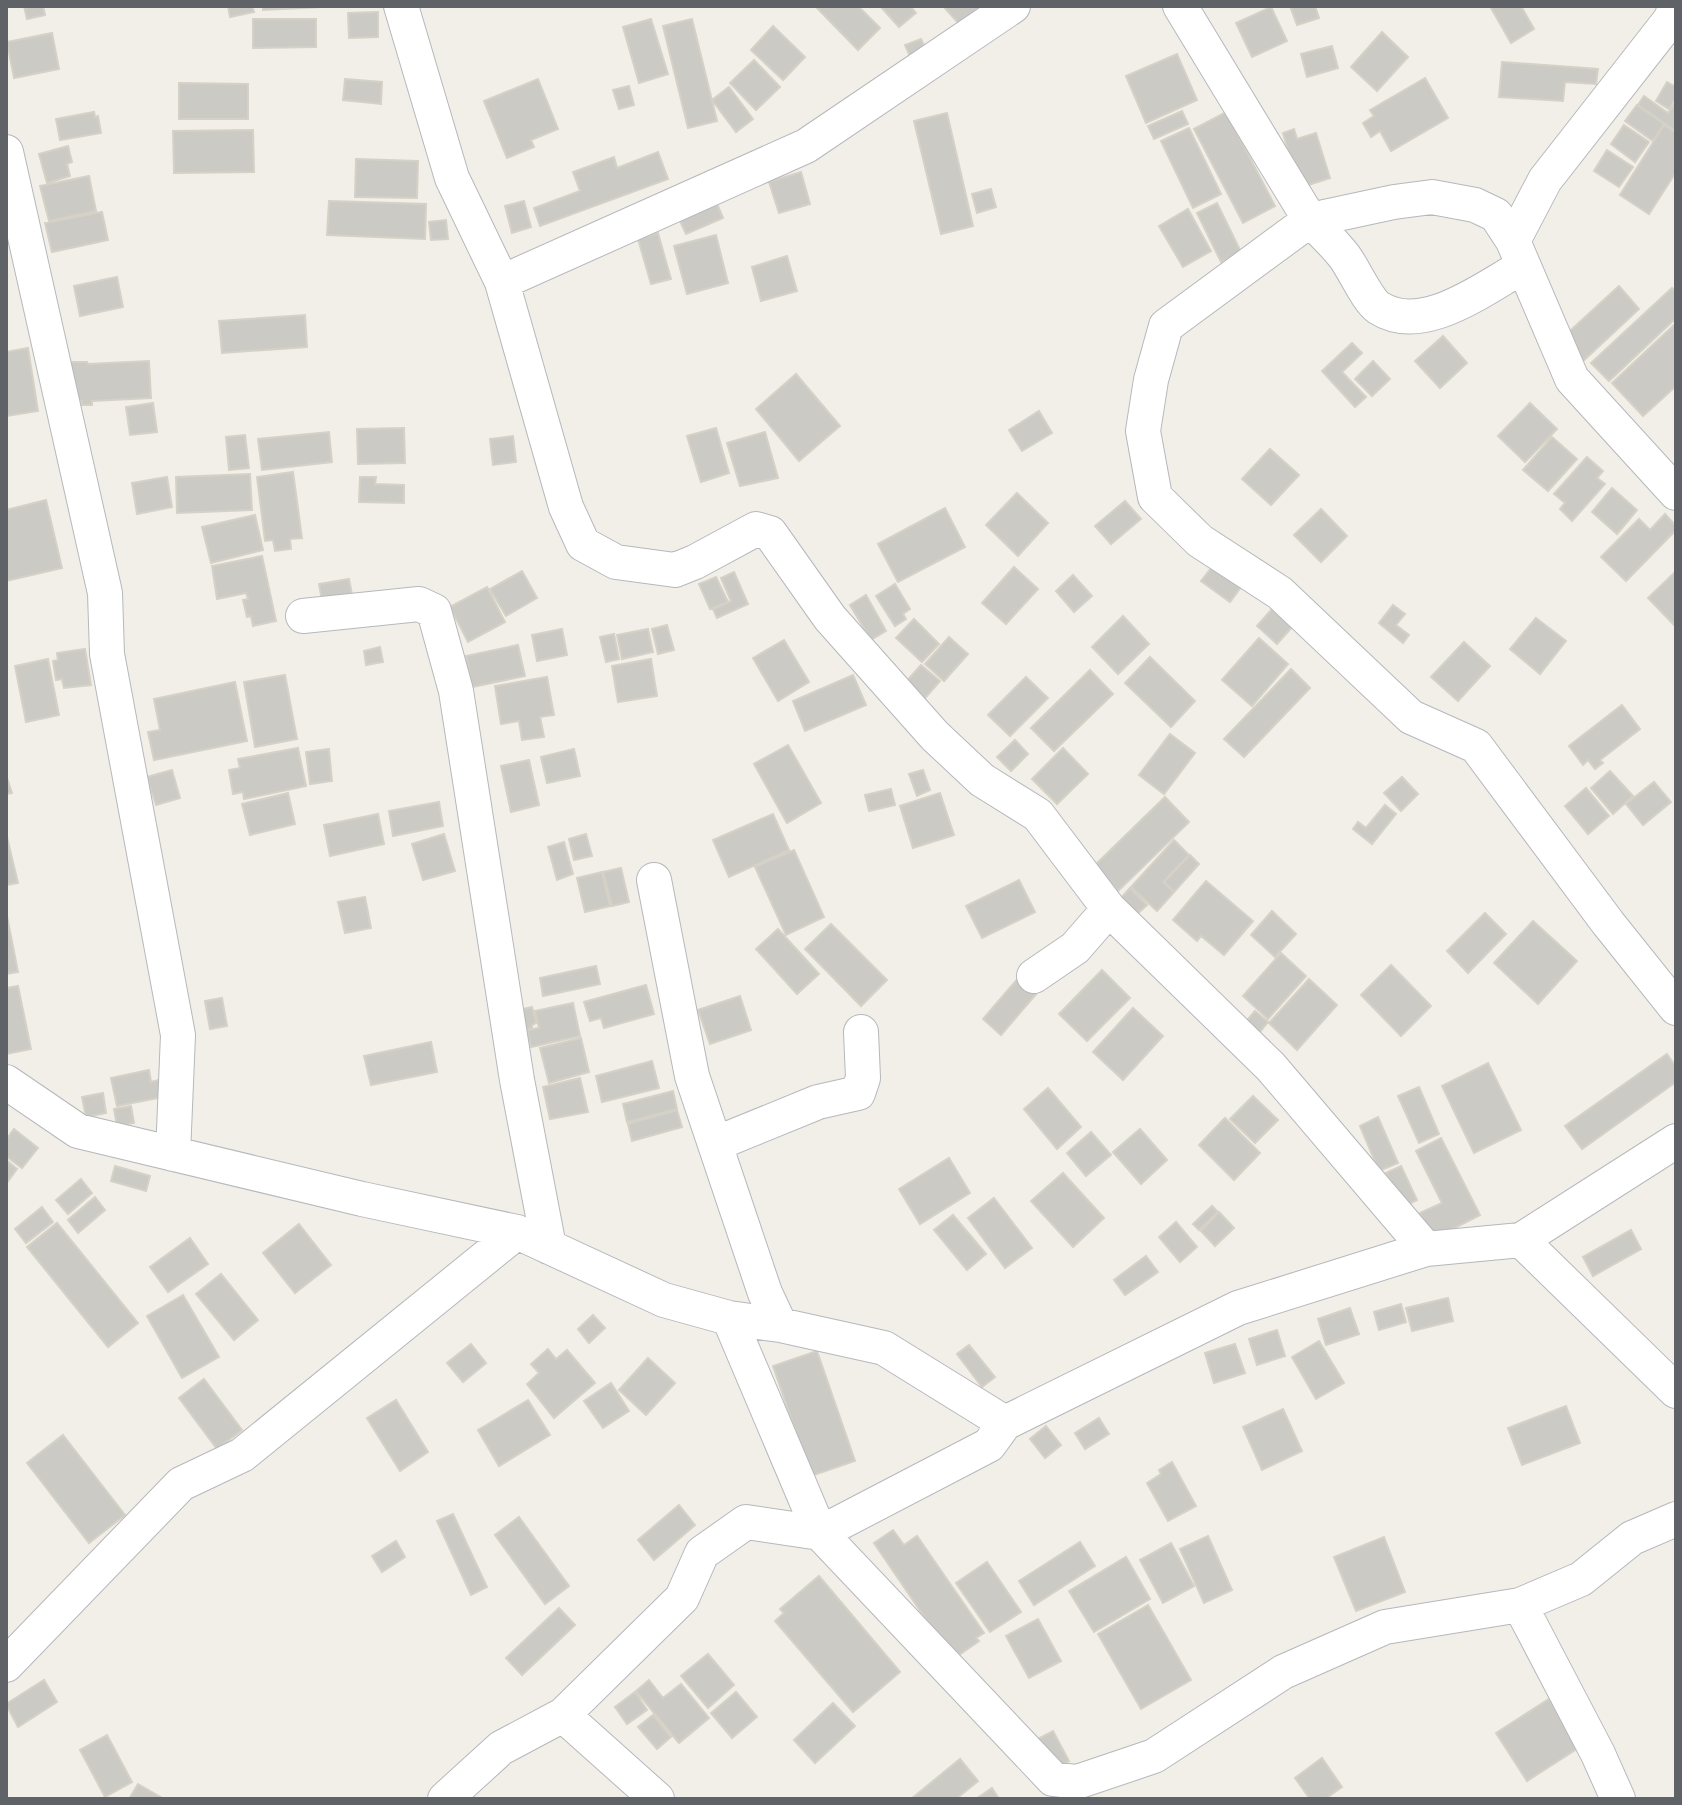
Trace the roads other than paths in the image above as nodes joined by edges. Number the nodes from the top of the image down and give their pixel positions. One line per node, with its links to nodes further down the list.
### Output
1 (401, 6): 8 (street)
2 (1013, 6): 8 (street)
3 (1180, 6): 6 (street)
4 (1669, 15): 7 (street)
5 (6, 152): 19 (street)
6 (1310, 220): 7 (street); 7 (street); 14 (street)
7 (1518, 254): 9 (street)
8 (502, 282): 12 (street)
9 (1676, 493)
10 (303, 616): 22 (street)
11 (654, 880): 18 (street)
12 (1109, 909): 13 (street); 23 (street)
13 (1034, 976)
14 (1676, 1008)
15 (861, 1032): 18 (street)
16 (6, 1082): 19 (street)
17 (1676, 1141): 21 (street)
18 (715, 1144): 25 (street)
19 (173, 1154): 20 (street)
20 (517, 1232): 22 (street); 31 (street)
21 (1521, 1240): 23 (street); 26 (street)
22 (549, 1247): 24 (street)
23 (1426, 1249): 27 (street)
24 (729, 1318): 25 (street); 29 (street)
25 (780, 1325): 27 (street)
26 (1676, 1391)
27 (1005, 1423): 29 (street)
28 (1676, 1519): 30 (street)
29 (820, 1533): 30 (street); 32 (street)
30 (1520, 1605): 35 (street)
31 (6, 1665)
32 (563, 1715): 33 (street); 34 (street)
33 (445, 1799)
34 (657, 1799)
35 (1618, 1799)

